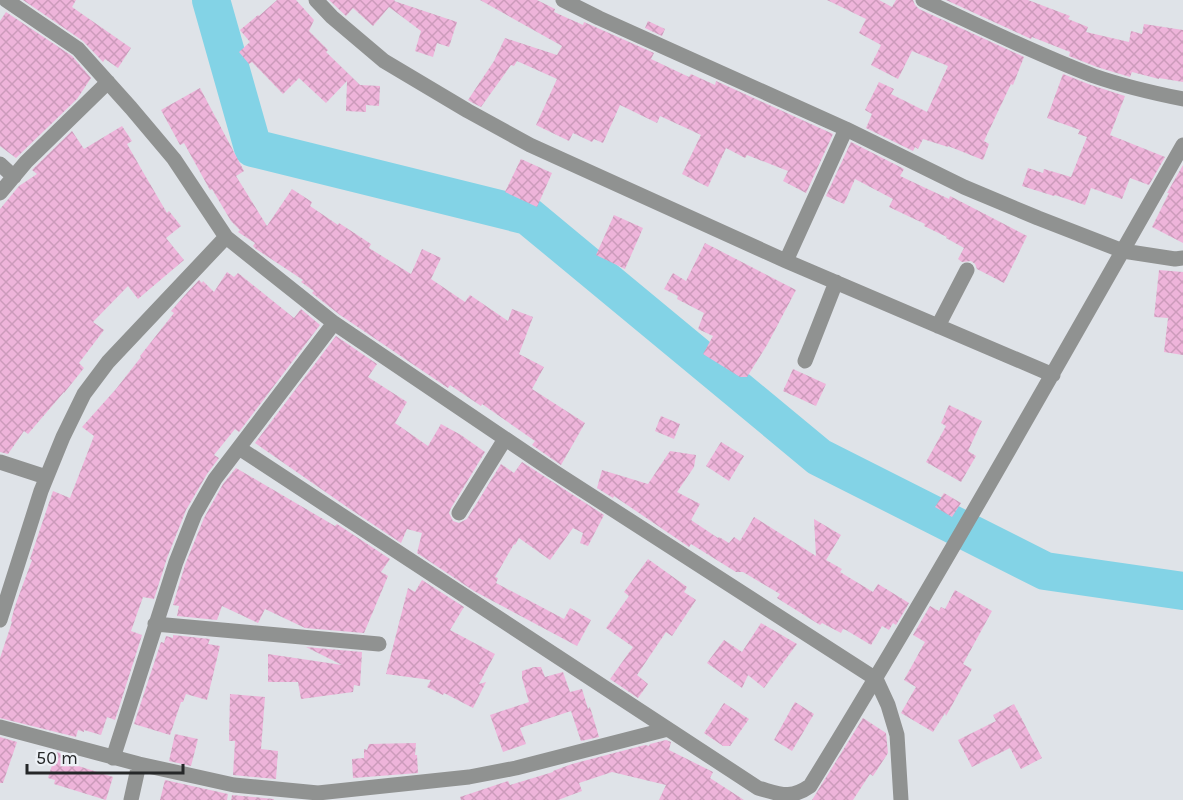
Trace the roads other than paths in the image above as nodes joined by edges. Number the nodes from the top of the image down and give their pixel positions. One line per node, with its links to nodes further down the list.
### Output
1 (6, 0): 5 (street)
2 (316, 0): 15 (street)
3 (563, 0): 7 (street)
4 (923, 0): 6 (street)
5 (108, 82): 10 (street); 12 (street)
6 (1183, 99)
7 (846, 129): 13 (street); 15 (street)
8 (1183, 145): 13 (street)
9 (0, 164): 10 (street)
10 (15, 177): 11 (street)
11 (0, 193)
12 (226, 237): 18 (street); 25 (street)
13 (1123, 251): 14 (street); 21 (street)
14 (1183, 258)
15 (786, 261): 17 (street)
16 (967, 270): 19 (street)
17 (836, 282): 19 (street); 20 (street)
18 (334, 323): 22 (street); 23 (street)
19 (938, 326): 21 (street)
20 (805, 361)
21 (1053, 375): 31 (street)
22 (505, 439): 26 (street); 31 (street)
23 (239, 448): 29 (street); 33 (street)
24 (0, 462): 25 (street)
25 (46, 477): 27 (street)
26 (459, 513)
27 (5, 588): 28 (street)
28 (0, 620)
29 (155, 624): 30 (street); 34 (street)
30 (379, 645)
31 (876, 679): 33 (street); 37 (street)
32 (0, 727): 34 (street)
33 (668, 729): 35 (street)
34 (113, 758): 35 (street)
35 (140, 764): 36 (street)
36 (131, 800)
37 (901, 800)

